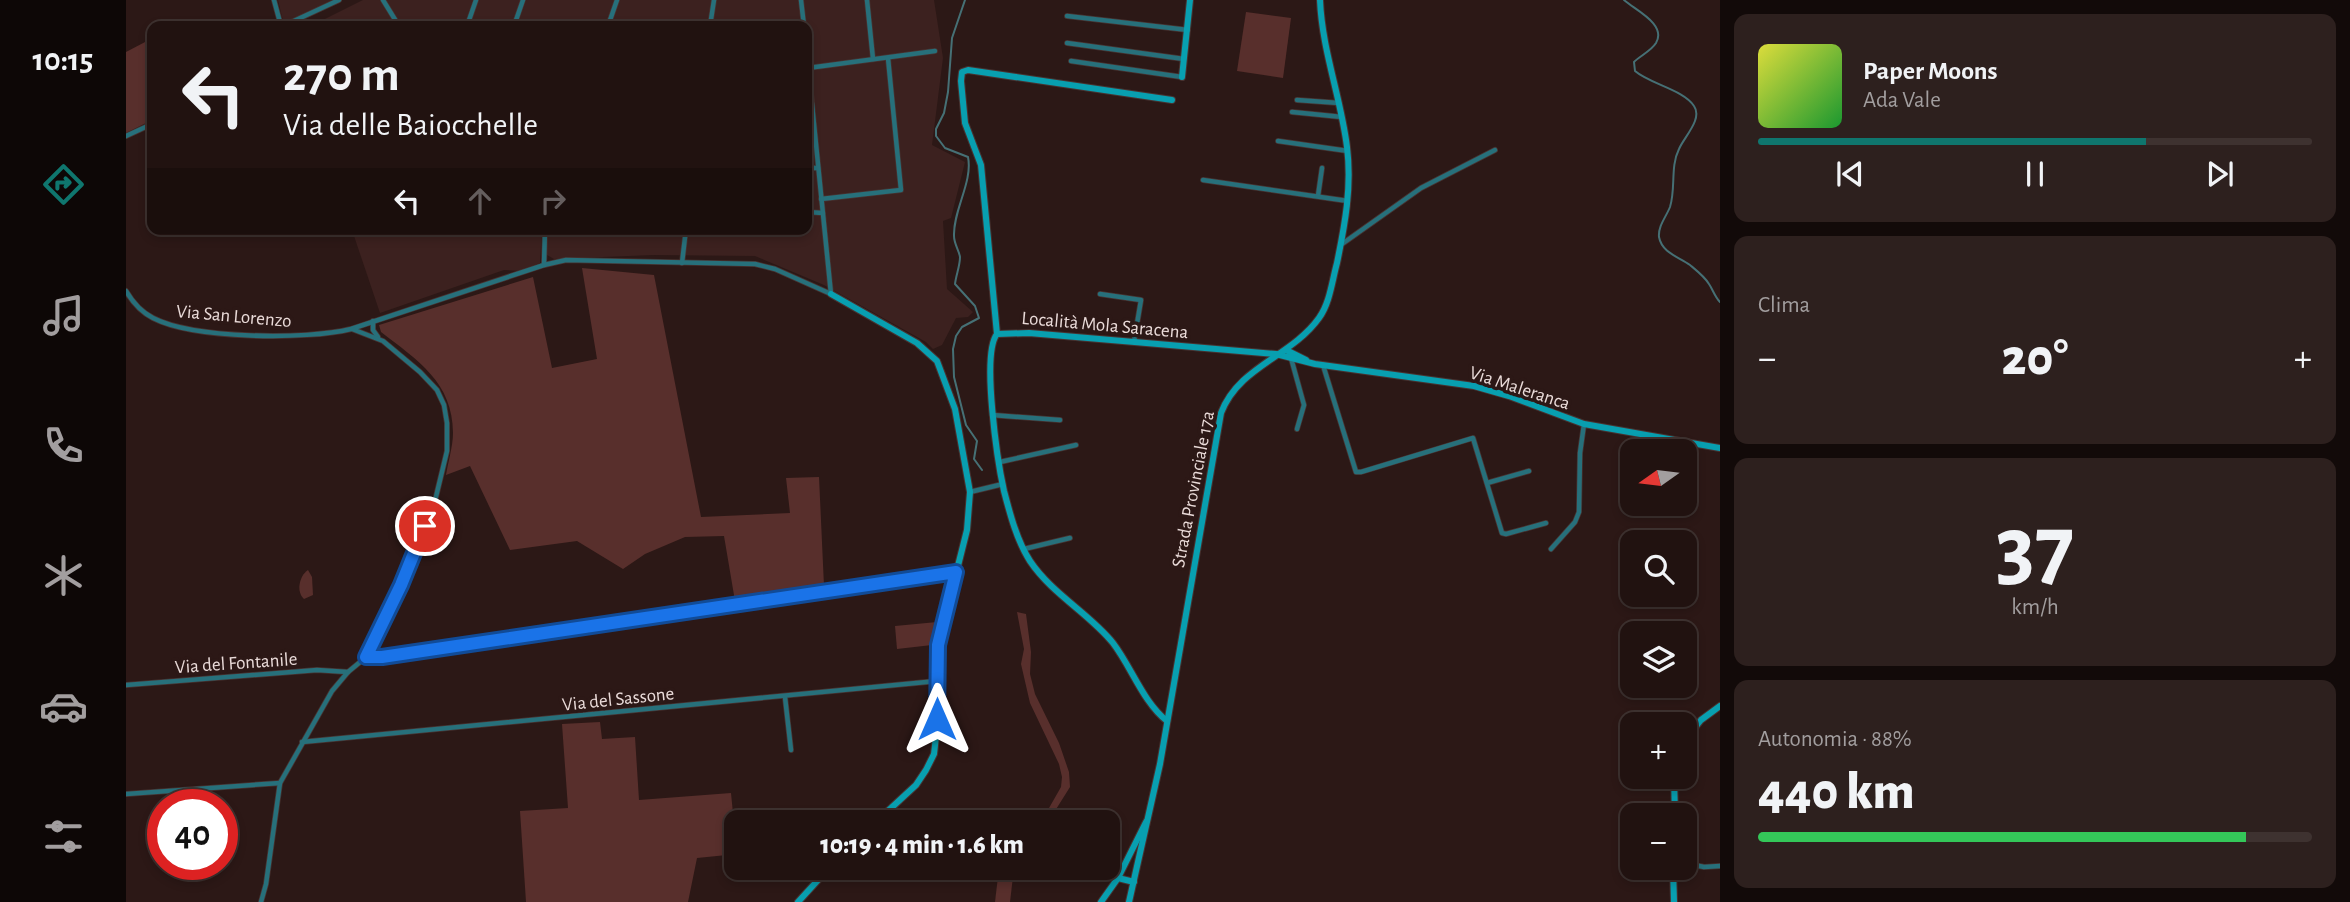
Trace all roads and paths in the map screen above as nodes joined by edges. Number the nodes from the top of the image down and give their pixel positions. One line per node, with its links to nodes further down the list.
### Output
1 (274, 0): 13 (street)
2 (339, 0): 14 (street)
3 (383, 0): 15 (street)
4 (476, 0): 16 (street)
5 (523, 0): 17 (street)
6 (617, 0): 18 (street)
7 (714, 0): 19 (street)
8 (801, 0): 20 (street)
9 (867, 0): 25 (street)
10 (1190, 0): 21 (street)
11 (1320, 0): 32 (street, Strada Provinciale 17a)
12 (1067, 16): 21 (street)
13 (280, 21)
14 (293, 21)
15 (396, 21)
16 (469, 21)
17 (516, 21)
18 (610, 21)
19 (711, 21)
20 (803, 21)
21 (1189, 30): 26 (street)
22 (1067, 43): 26 (street)
23 (935, 51): 24 (street)
24 (888, 58): 25 (street); 46 (street)
25 (873, 59): 28 (street)
26 (1185, 59): 29 (street)
27 (1071, 61): 29 (street)
28 (812, 67)
29 (1182, 77)
30 (1172, 100): 60 (street)
31 (1297, 100): 32 (street)
32 (1339, 103): 35 (street, Strada Provinciale 17a)
33 (1292, 112): 35 (street)
34 (812, 113): 42 (street)
35 (1342, 117): 40 (street, Strada Provinciale 17a)
36 (147, 126): 37 (street)
37 (126, 136)
38 (1278, 141): 40 (street)
39 (1494, 150): 52 (street)
40 (1348, 151): 47 (street, Strada Provinciale 17a)
41 (812, 168): 42 (street)
42 (818, 168): 46 (street)
43 (1322, 168): 45 (street)
44 (1203, 180): 45 (street)
45 (1318, 196): 47 (street)
46 (821, 199): 49 (street)
47 (1348, 201): 52 (street, Strada Provinciale 17a)
48 (812, 212): 49 (street)
49 (822, 213): 56 (street)
50 (545, 235): 54 (street)
51 (685, 235): 53 (street)
52 (1341, 244): 63 (street, Strada Provinciale 17a)
53 (682, 263): 54 (street, Via San Lorenzo); 56 (street, Via San Lorenzo)
54 (544, 265): 58 (street, Via San Lorenzo)
55 (126, 291): 59 (street, Via San Lorenzo)
56 (831, 294): 77 (street)
57 (1100, 294): 62 (street)
58 (373, 321): 59 (street, Via San Lorenzo); 61 (street)
59 (351, 329): 61 (street)
60 (997, 334): 62 (street, Località Mola Saracena); 67 (street, Località Mola Saracena)
61 (378, 338): 83 (street)
62 (1134, 342): 63 (street, Località Mola Saracena)
63 (1282, 352): 64 (street); 65 (street); 89 (street, Strada Provinciale 17a)
64 (1291, 358): 65 (street); 70 (street)
65 (1310, 363): 66 (street, Via Maleranca)
66 (1323, 365): 69 (street, Via Maleranca); 76 (street)
67 (992, 415): 68 (street); 73 (street, Località Mola Saracena)
68 (1060, 420)
69 (1584, 424): 72 (street, Via Maleranca); 80 (street)
70 (1297, 429)
71 (1076, 445): 73 (street)
72 (1720, 448)
73 (1000, 462): 75 (street, Località Mola Saracena)
74 (1529, 471): 76 (street)
75 (1003, 484): 77 (street); 81 (street, Località Mola Saracena)
76 (1487, 484): 78 (street)
77 (970, 492): 82 (street)
78 (1546, 523)
79 (1070, 537): 81 (street)
80 (1551, 549)
81 (1024, 550): 89 (street, Località Mola Saracena)
82 (956, 572): 83 (street); 85 (street)
83 (366, 657): 84 (street)
84 (348, 672): 86 (street, Via del Fontanile); 91 (street)
85 (937, 681): 87 (street, Via del Sassone); 95 (street)
86 (126, 685)
87 (785, 696): 91 (street, Via del Sassone); 92 (street)
88 (1720, 706): 90 (street)
89 (1167, 722): 96 (street, Strada Provinciale 17a)
90 (1697, 725)
91 (302, 742): 93 (street)
92 (791, 750)
93 (280, 783): 94 (street); 105 (street)
94 (126, 794)
95 (890, 810)
96 (1150, 815): 99 (street); 104 (street, Strada Provinciale 17a)
97 (1697, 866): 98 (street)
98 (1720, 866)
99 (1120, 874)
100 (1120, 878): 104 (street)
101 (818, 880): 106 (street)
102 (1117, 880): 107 (street)
103 (1673, 880): 109 (street)
104 (1134, 882): 108 (street, Strada Provinciale 17a)
105 (261, 902)
106 (798, 902)
107 (1101, 902)
108 (1129, 902)
109 (1674, 902)

